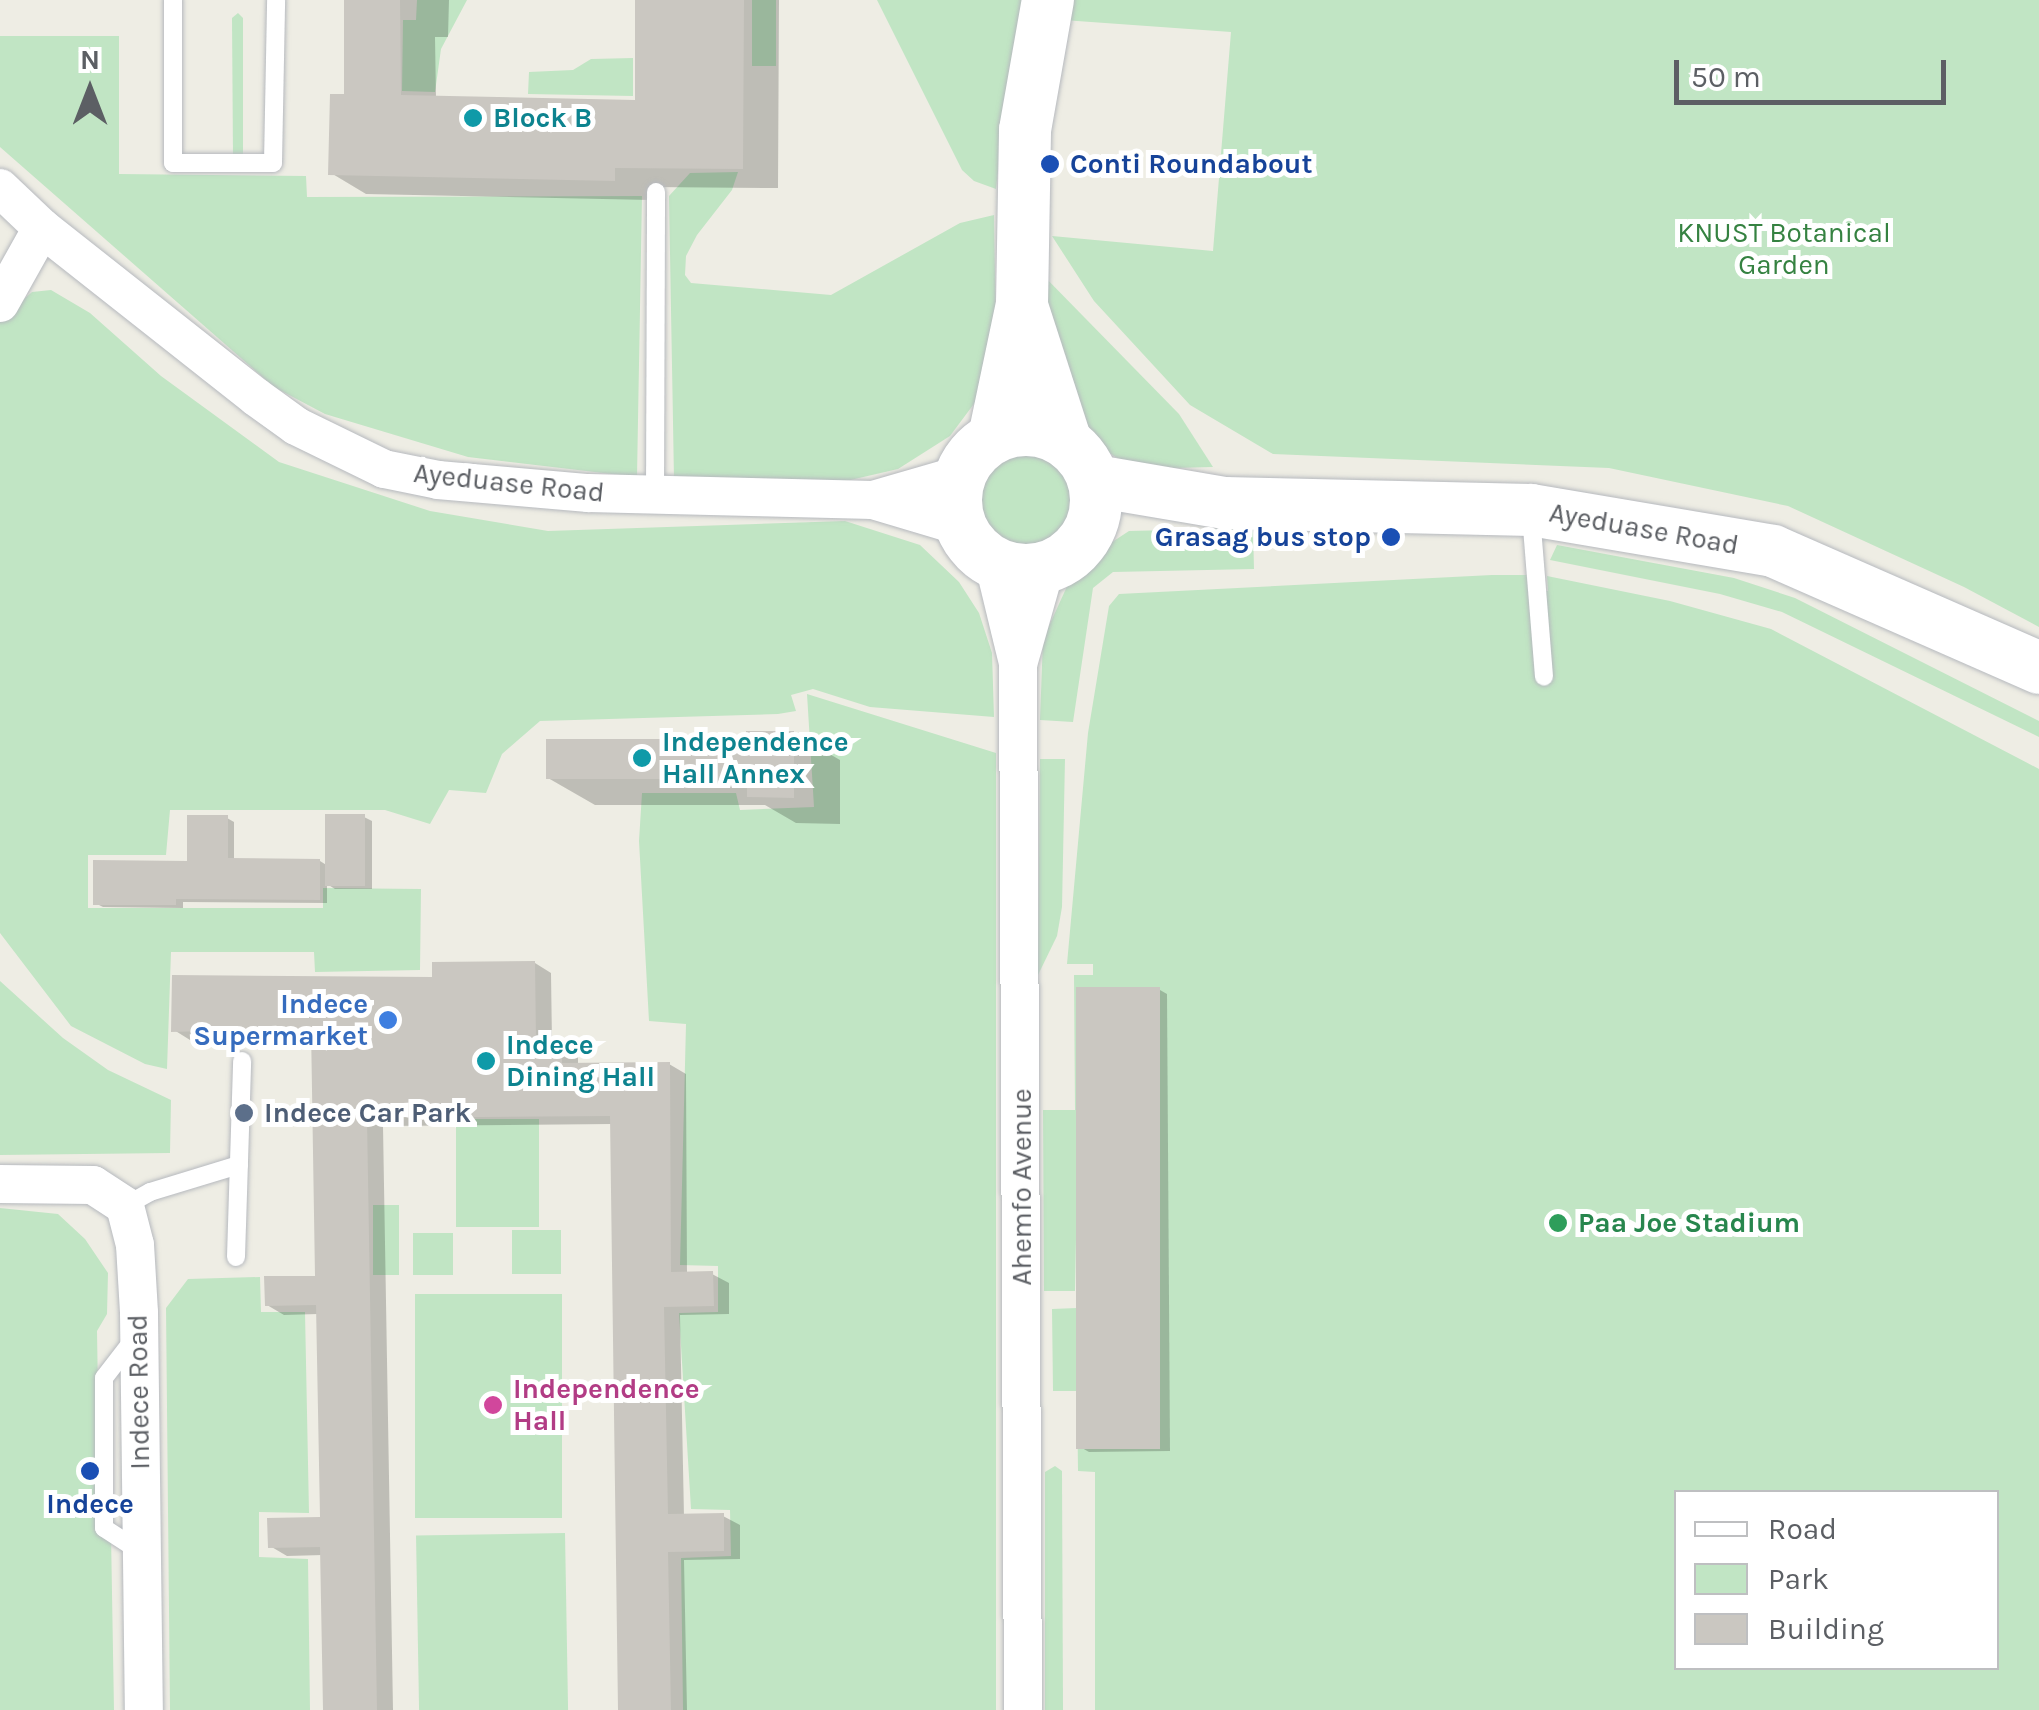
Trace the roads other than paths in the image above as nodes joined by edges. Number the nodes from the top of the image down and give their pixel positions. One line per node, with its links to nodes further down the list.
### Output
1 (173, 0): 2 (lane)
2 (276, 0)
3 (1048, 0): 8 (street)
4 (0, 188): 6 (street, Ayeduase Road)
5 (656, 192): 11 (lane)
6 (42, 228): 7 (street); 11 (street, Ayeduase Road)
7 (0, 303)
8 (1022, 304): 9 (street); 10 (street)
9 (994, 437): 10 (street); 12 (street)
10 (1084, 485): 13 (street, Ayeduase Road); 15 (street)
11 (655, 495): 12 (street, Ayeduase Road)
12 (959, 500): 14 (street)
13 (1531, 510): 17 (street, Ayeduase Road); 18 (lane)
14 (994, 564): 15 (street); 16 (street, Ahemfo Avenue)
15 (1045, 569): 16 (street, Ahemfo Avenue)
16 (1018, 663): 25 (street, Ahemfo Avenue)
17 (2039, 668)
18 (1544, 676)
19 (242, 1061): 20 (lane)
20 (238, 1166): 22 (lane); 23 (lane)
21 (0, 1184): 22 (street)
22 (126, 1206): 24 (street, Indece Road)
23 (236, 1258)
24 (144, 1710)
25 (1023, 1710)

